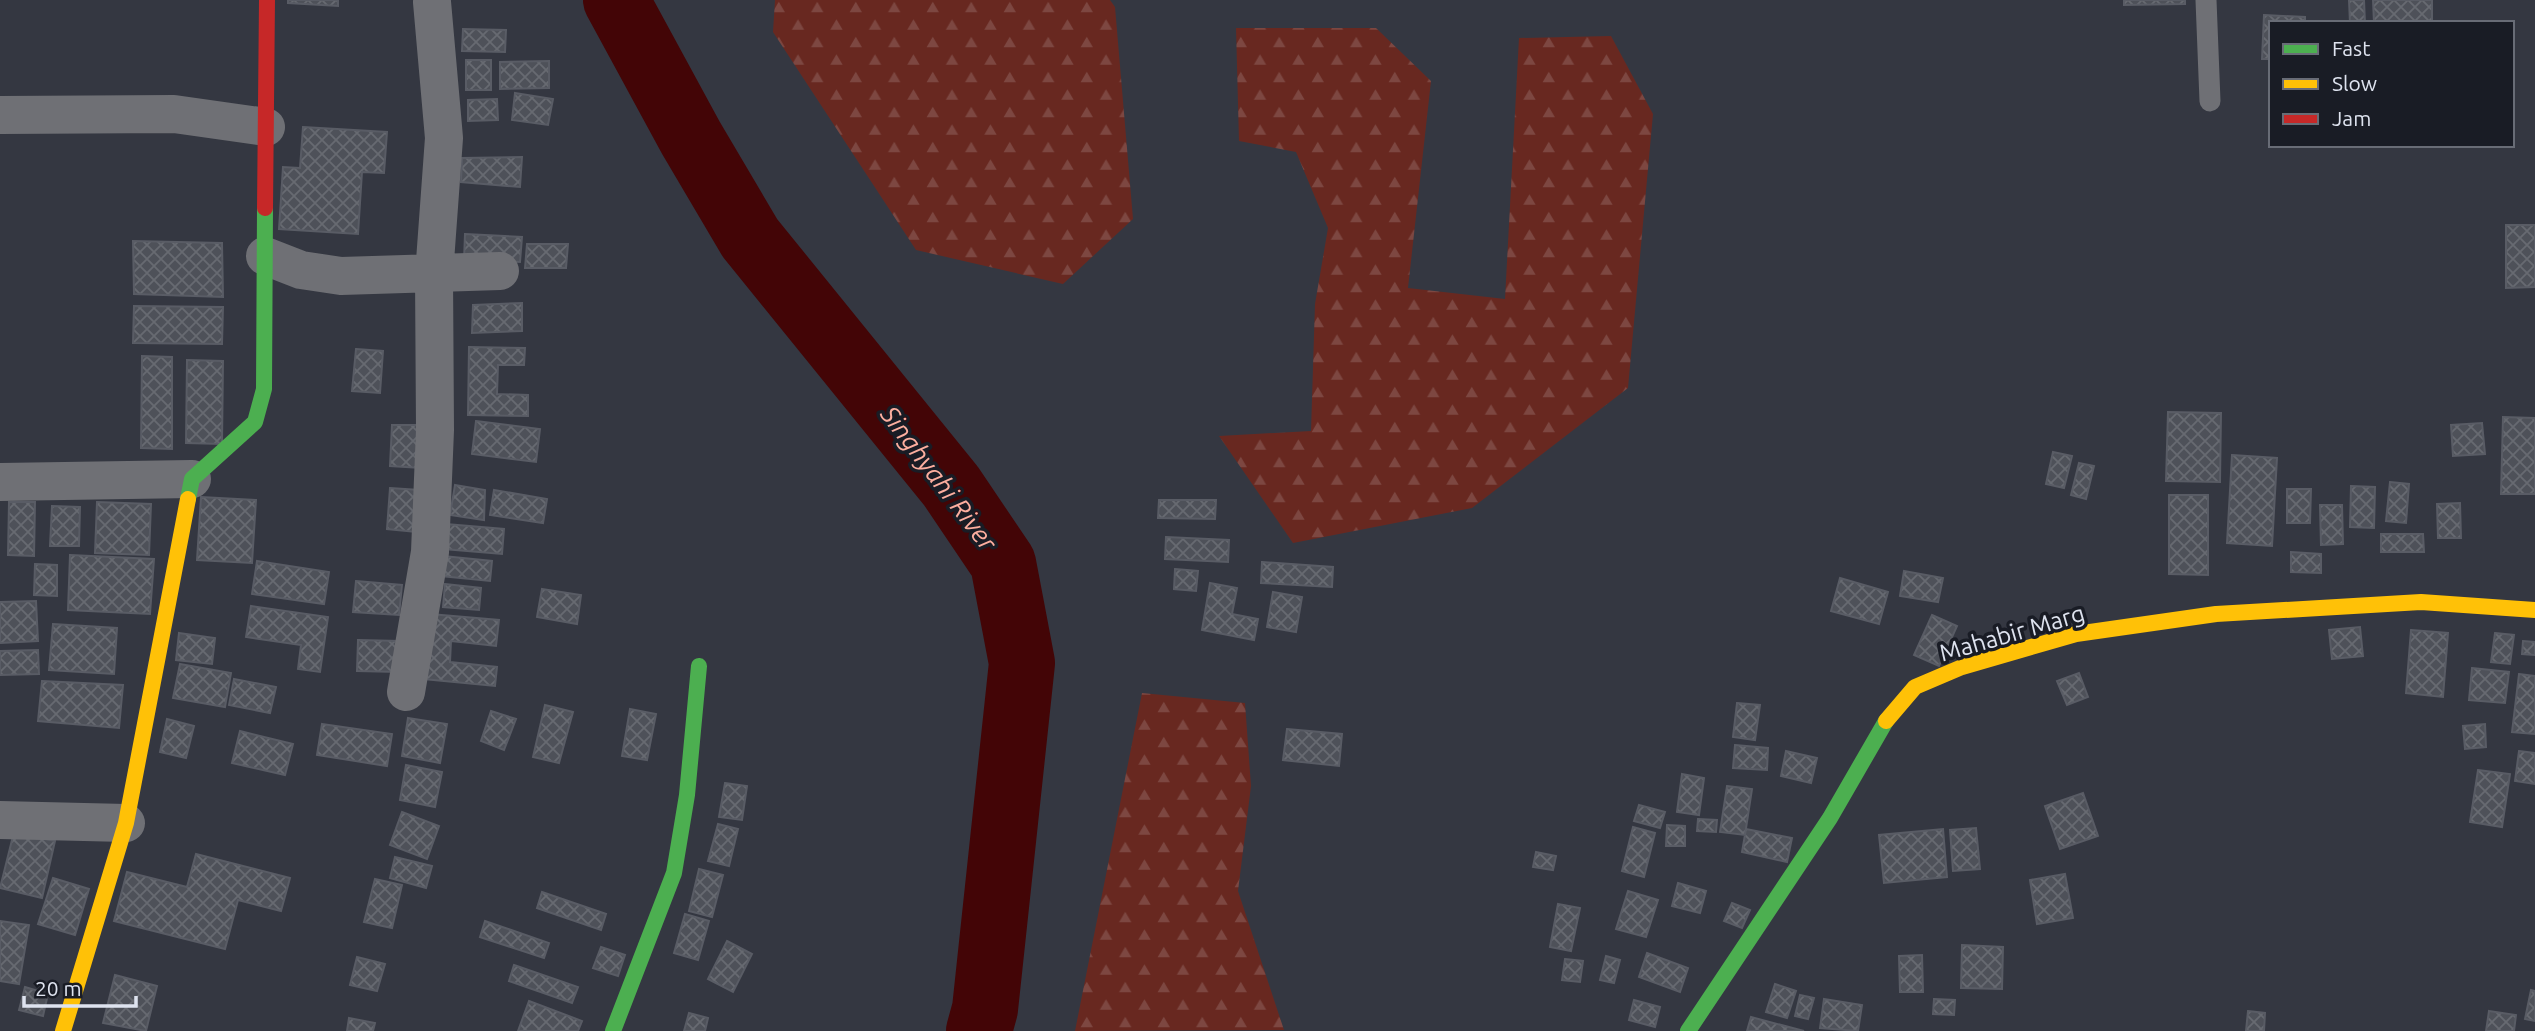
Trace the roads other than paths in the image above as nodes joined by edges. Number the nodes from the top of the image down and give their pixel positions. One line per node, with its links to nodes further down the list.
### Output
1 (267, 0): 6 (street)
2 (2206, 0): 4 (lane)
3 (432, 2): 9 (street)
4 (2210, 101)
5 (0, 115): 6 (street)
6 (267, 127): 7 (street)
7 (265, 256): 9 (street); 10 (street)
8 (500, 271): 9 (street)
9 (434, 275): 14 (street)
10 (192, 479): 11 (street); 16 (street)
11 (0, 482)
12 (2535, 610): 19 (street, Mahabir Marg)
13 (699, 666): 18 (street)
14 (406, 692)
15 (0, 820): 16 (street)
16 (126, 823): 17 (street)
17 (63, 1031)
18 (613, 1031)
19 (1688, 1031)

